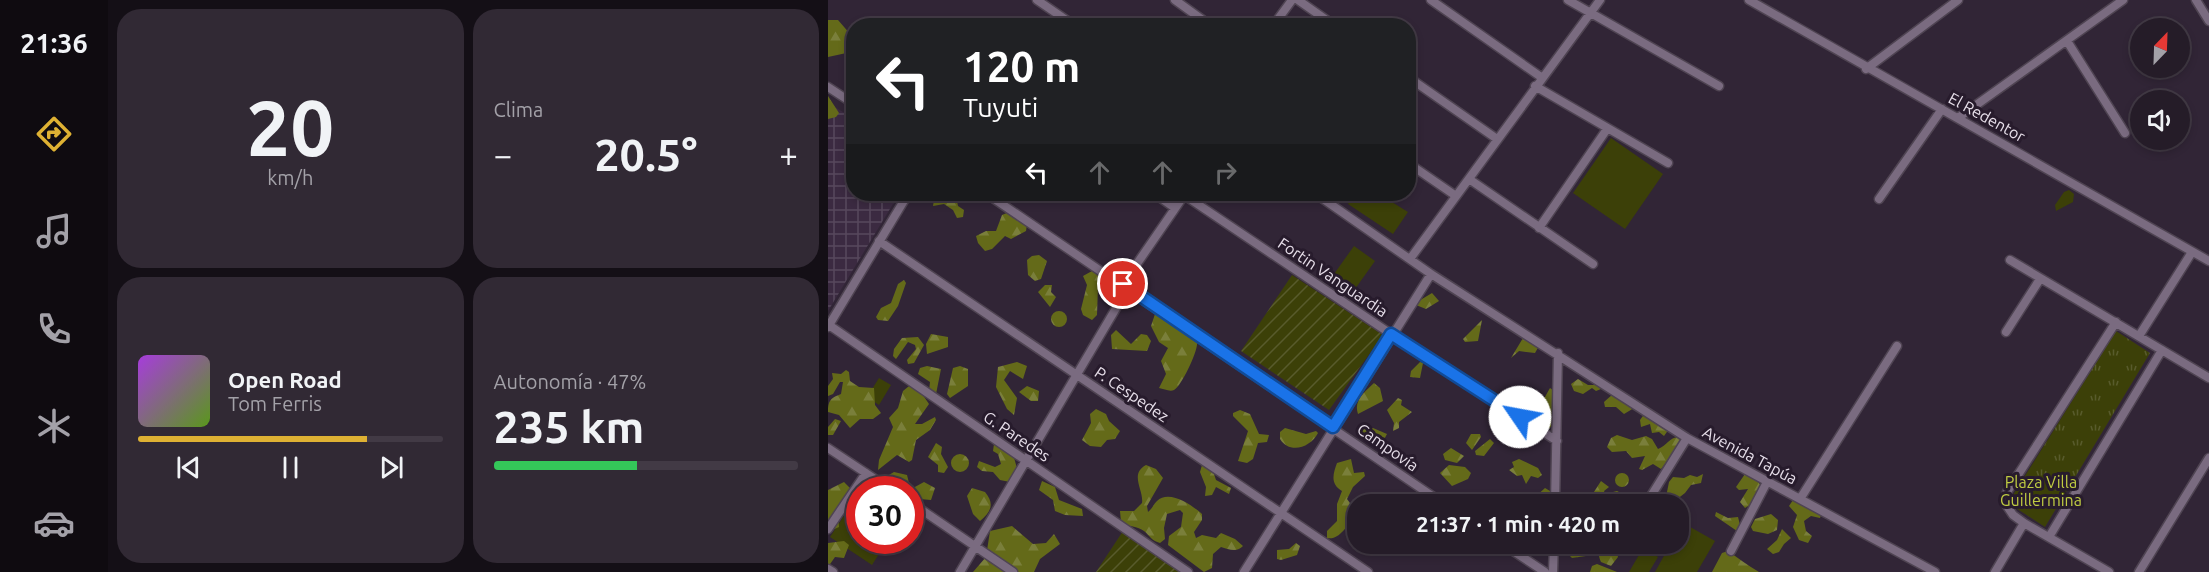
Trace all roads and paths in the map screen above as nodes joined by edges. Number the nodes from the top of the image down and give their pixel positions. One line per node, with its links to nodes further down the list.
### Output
1 (1037, 0): 13 (street)
2 (1175, 0): 14 (street)
3 (1292, 0): 15 (street)
4 (1298, 0): 16 (street)
5 (1431, 0): 20 (street)
6 (1568, 0): 12 (street)
7 (1600, 0): 12 (street)
8 (1749, 0): 19 (street, El Redentor)
9 (1958, 0): 19 (street)
10 (2123, 0): 18 (street)
11 (2196, 0): 17 (street)
12 (1589, 15): 20 (street); 23 (street)
13 (1063, 18)
14 (1200, 18)
15 (1280, 18)
16 (1324, 18)
17 (2209, 21)
18 (2067, 41): 27 (street); 29 (street)
19 (1866, 69): 26 (street, El Redentor)
20 (1541, 77): 22 (street)
21 (1416, 83): 30 (street)
22 (1535, 86): 28 (street); 30 (street)
23 (1719, 86)
24 (828, 87): 25 (street)
25 (846, 99)
26 (1942, 109): 27 (street, El Redentor); 35 (street)
27 (1958, 118): 45 (street, El Redentor)
28 (1607, 129): 31 (street); 43 (street)
29 (2126, 133)
30 (1497, 139): 33 (street)
31 (1668, 163)
32 (1416, 168): 34 (street)
33 (1469, 179): 34 (street); 43 (street)
34 (1456, 196): 46 (street)
35 (1879, 199)
36 (904, 201): 44 (street)
37 (998, 201): 52 (street, Campovía)
38 (1165, 201): 42 (street)
39 (1180, 201): 42 (street)
40 (1195, 201): 56 (street, Fortin Vanguardia)
41 (1326, 201): 46 (street, Avenida Tapúa)
42 (1175, 208): 52 (street)
43 (1539, 228): 49 (street)
44 (879, 241): 54 (street); 61 (street, P. Cespedez)
45 (2192, 252): 48 (street, El Redentor); 57 (street)
46 (1410, 259): 50 (street, Avenida Tapúa)
47 (2010, 260): 51 (street)
48 (2209, 261)
49 (1593, 264)
50 (1431, 274): 56 (street); 60 (street, Avenida Tapúa)
51 (2040, 279): 53 (street); 55 (street)
52 (1126, 286): 61 (street); 63 (street, Campovía)
53 (2116, 321): 57 (street); 78 (street)
54 (828, 326): 68 (street, G. Paredes)
55 (2006, 332)
56 (1391, 334): 63 (street); 65 (street, Fortin Vanguardia)
57 (2139, 336): 59 (street)
58 (1897, 346): 75 (street)
59 (2162, 350): 62 (street); 80 (street)
60 (1558, 353): 64 (street, Avenida Tapúa); 65 (street)
61 (1078, 376): 68 (street); 77 (street, P. Cespedez)
62 (2209, 378)
63 (1333, 427): 72 (street, Campovía); 77 (street)
64 (1687, 438): 71 (street, Avenida Tapúa); 74 (street)
65 (1557, 441): 73 (street)
66 (828, 448): 69 (street)
67 (2209, 458): 97 (street)
68 (1027, 460): 81 (street); 90 (street, G. Paredes)
69 (866, 473): 70 (street); 79 (street)
70 (870, 476)
71 (1767, 482): 75 (street, Avenida Tapúa); 82 (street)
72 (1430, 494)
73 (1555, 494)
74 (1652, 494)
75 (1800, 499): 94 (street, Avenida Tapúa)
76 (924, 511): 81 (street)
77 (1282, 513): 91 (street); 92 (street, P. Cespedez)
78 (2024, 523): 80 (street); 95 (street)
79 (828, 528)
80 (2049, 537): 96 (street)
81 (975, 545): 88 (street); 89 (street)
82 (1731, 551)
83 (1516, 554): 86 (street)
84 (1554, 554): 93 (street)
85 (828, 569): 87 (street)
86 (1539, 571)
87 (832, 572)
88 (960, 572)
89 (1013, 572)
90 (1188, 572)
91 (1244, 572)
92 (1368, 572)
93 (1553, 572)
94 (1935, 572)
95 (1995, 572)
96 (2109, 572)
97 (2139, 572)

